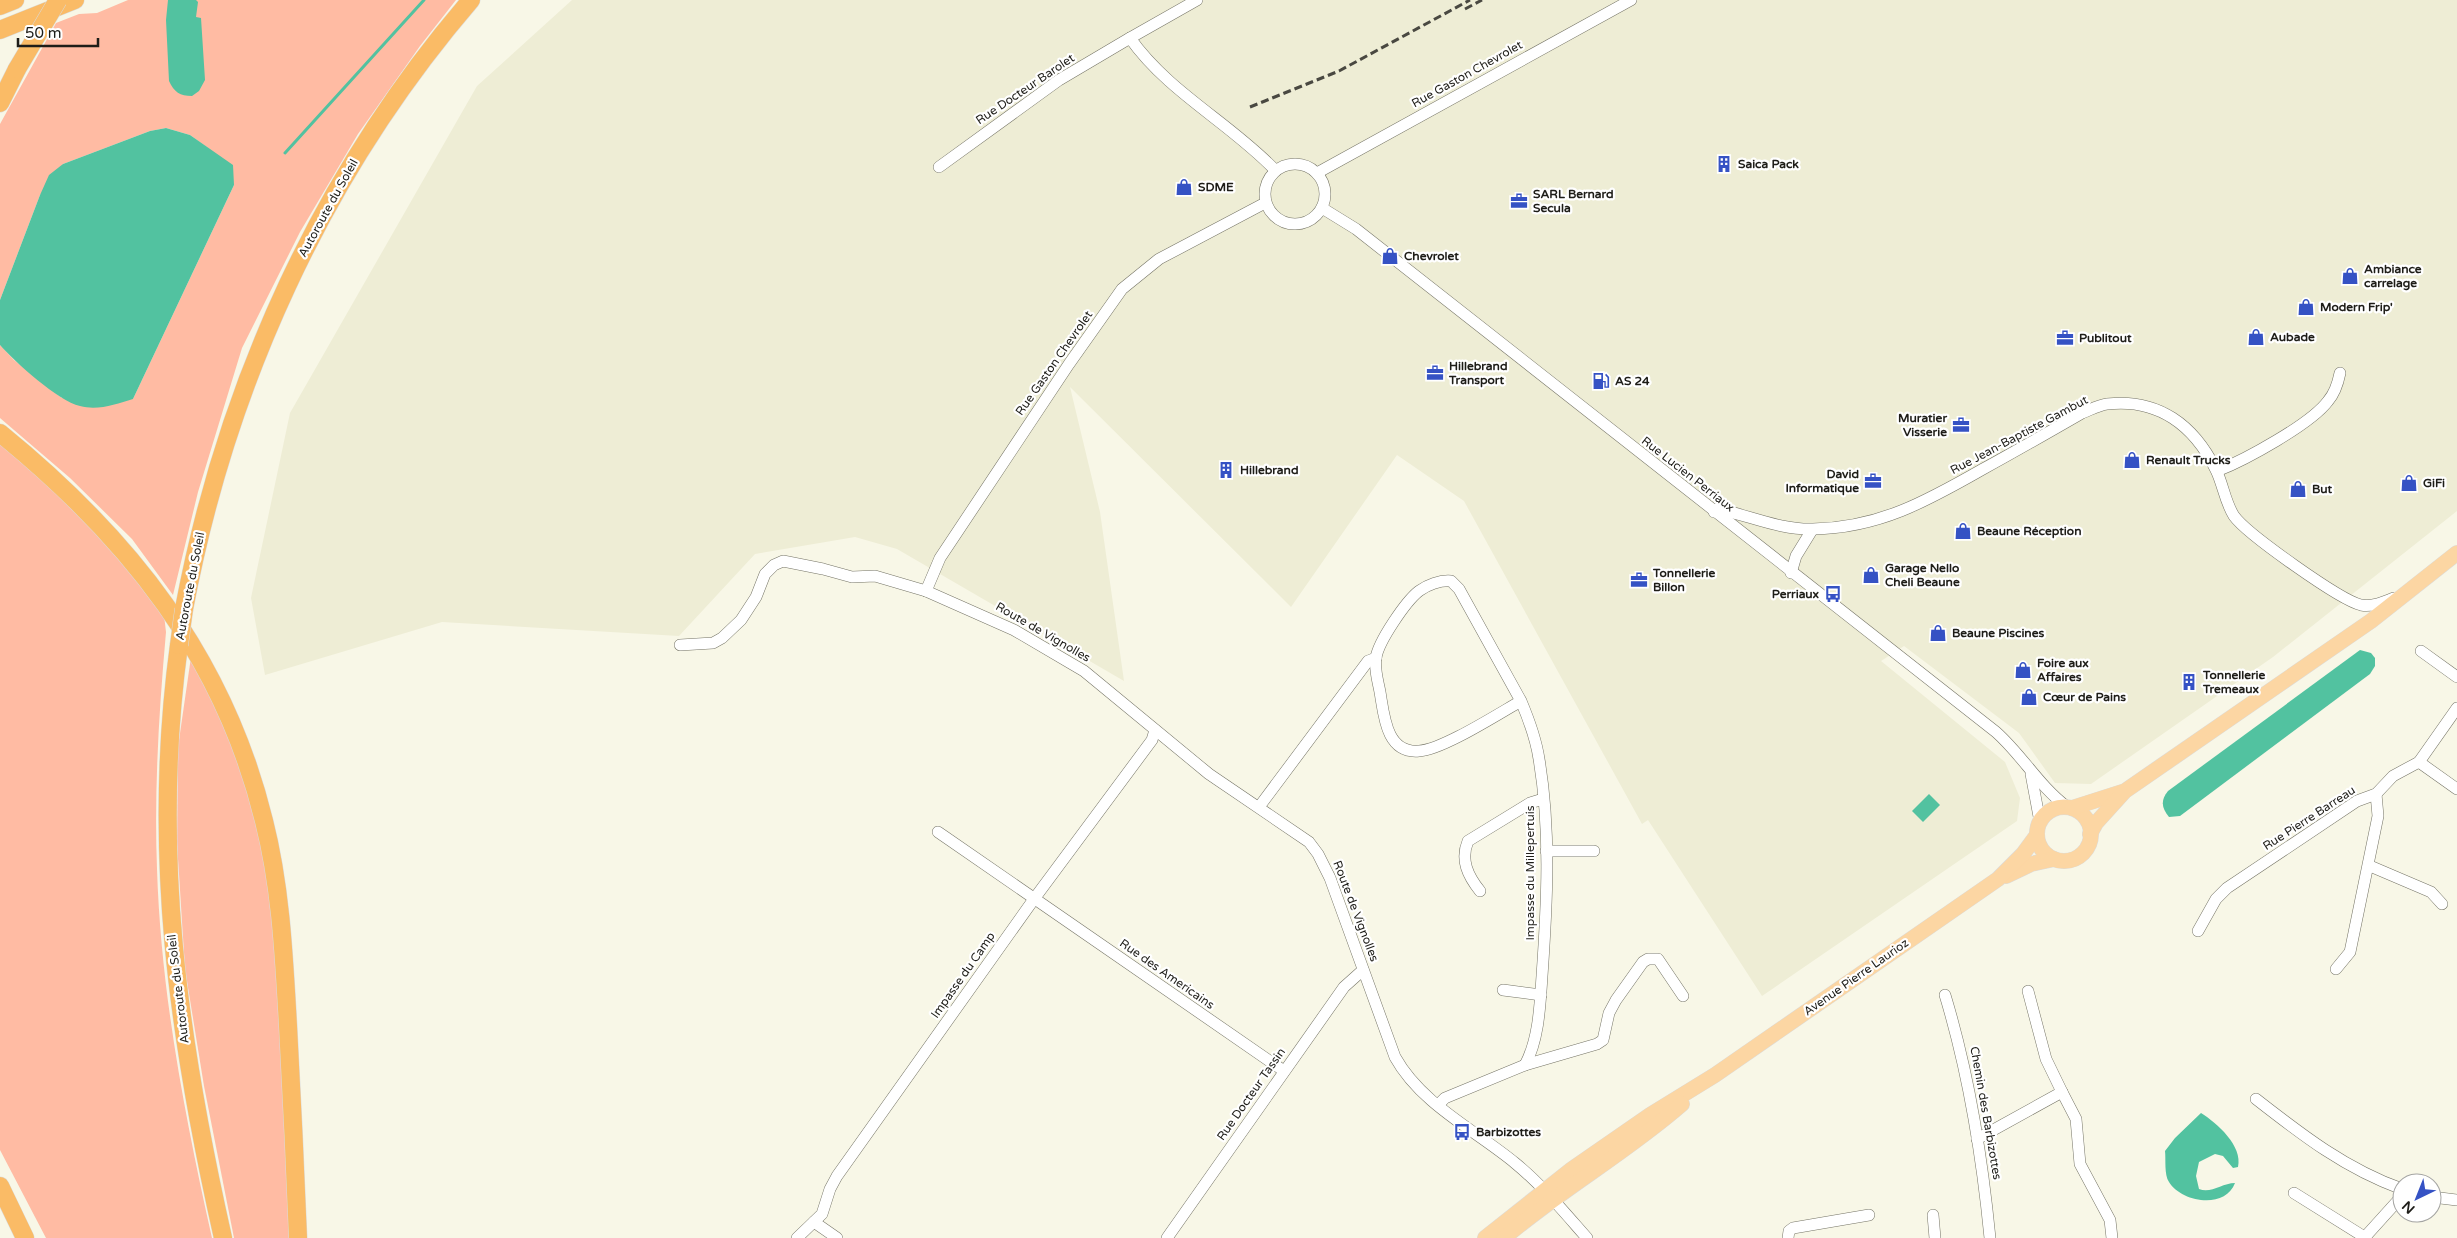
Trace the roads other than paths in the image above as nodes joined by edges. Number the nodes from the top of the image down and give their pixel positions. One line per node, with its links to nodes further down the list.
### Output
1 (15, 0): 7 (highway)
2 (58, 0): 10 (highway, bridge)
3 (75, 0): 8 (highway)
4 (471, 0): 78 (highway, Autoroute du Soleil, bridge)
5 (1197, 0): 9 (street, Rue Docteur Barolet)
6 (1631, 0): 13 (street, Rue Gaston Chevrolet)
7 (0, 6)
8 (0, 30)
9 (1130, 38): 11 (street, Rue Docteur Barolet); 12 (street)
10 (0, 103)
11 (939, 167)
12 (1275, 170): 13 (street); 14 (street)
13 (1317, 173): 15 (street)
14 (1265, 203): 15 (street); 23 (street, Rue Gaston Chevrolet)
15 (1322, 208): 19 (street, Rue Lucien Perriaux)
16 (2340, 373): 18 (street)
17 (0, 433): 79 (highway)
18 (2217, 471): 20 (street, Rue Jean-Baptiste Gambut); 24 (street, Rue Jean-Baptiste Gambut)
19 (1714, 512): 20 (street, Rue Jean-Baptiste Gambut); 22 (street, Rue Lucien Perriaux)
20 (1812, 530): 22 (street)
21 (2457, 553): 24 (main road)
22 (1791, 573): 33 (street, Rue Lucien Perriaux)
23 (929, 592): 25 (street, Route de Vignolles); 31 (street, Route de Vignolles)
24 (2405, 594): 35 (main road)
25 (680, 645)
26 (2420, 651): 28 (street)
27 (1376, 658): 29 (street); 29 (street, Impasse du Millepertuis); 38 (street)
28 (2457, 677)
29 (1521, 701): 37 (street, Impasse du Millepertuis)
30 (2457, 708): 32 (street, Rue Pierre Barreau)
31 (1155, 730): 38 (street, Route de Vignolles); 49 (street, Impasse du Camp)
32 (2419, 762): 34 (street); 36 (street, Rue Pierre Barreau)
33 (2030, 770): 39 (street, Rue Lucien Perriaux); 40 (street, Rue Lucien Perriaux)
34 (2457, 789)
35 (2126, 791): 39 (main road); 42 (main road)
36 (2376, 794): 46 (street); 51 (street, Rue Pierre Barreau)
37 (1543, 799): 43 (street, Impasse du Millepertuis); 48 (street)
38 (1259, 807): 53 (street, Route de Vignolles)
39 (2070, 808): 40 (main road); 42 (main road)
40 (2038, 829): 45 (main road); 47 (main road, Avenue Pierre Laurioz)
41 (938, 832): 49 (street, Rue des Americains)
42 (2090, 834): 45 (main road)
43 (1546, 851): 44 (street); 56 (street, Impasse du Millepertuis)
44 (1594, 851)
45 (2054, 859): 47 (main road, Avenue Pierre Laurioz)
46 (2370, 866): 50 (street); 52 (street)
47 (1998, 879): 68 (main road, Avenue Pierre Laurioz)
48 (1480, 891)
49 (1034, 898): 60 (street, Rue des Americains); 76 (street, Impasse du Camp)
50 (2442, 904)
51 (2198, 931)
52 (2336, 969)
53 (1363, 970): 60 (street, Rue Docteur Tassin); 63 (street, Route de Vignolles)
54 (1503, 990): 56 (street)
55 (2028, 990): 61 (street)
56 (1541, 995): 59 (street, Impasse du Millepertuis)
57 (1945, 995): 64 (street, Chemin des Barbizottes)
58 (1683, 996): 59 (street)
59 (1526, 1065): 63 (street)
60 (1284, 1071): 82 (street, Rue Docteur Tassin)
61 (2062, 1092): 64 (street); 89 (street)
62 (2256, 1099): 65 (street)
63 (1438, 1105): 68 (street, Route de Vignolles)
64 (1977, 1139): 88 (street, Chemin des Barbizottes)
65 (2392, 1184)
66 (0, 1186): 75 (highway)
67 (2294, 1193): 90 (street)
68 (1548, 1194): 83 (main road); 84 (main road); 85 (street, Route de Vignolles)
69 (0, 1196): 75 (highway)
70 (2442, 1198): 71 (street)
71 (2457, 1200)
72 (2392, 1207): 90 (street)
73 (1869, 1215): 86 (street)
74 (1932, 1216): 87 (street)
75 (14, 1217): 77 (highway)
76 (814, 1222): 80 (street, Impasse du Camp); 81 (street)
77 (26, 1238)
78 (223, 1238)
79 (298, 1238)
80 (797, 1238)
81 (837, 1238)
82 (1167, 1238)
83 (1485, 1238)
84 (1504, 1238)
85 (1587, 1238)
86 (1788, 1238)
87 (1935, 1238)
88 (1990, 1238)
89 (2112, 1238)
90 (2365, 1238)

